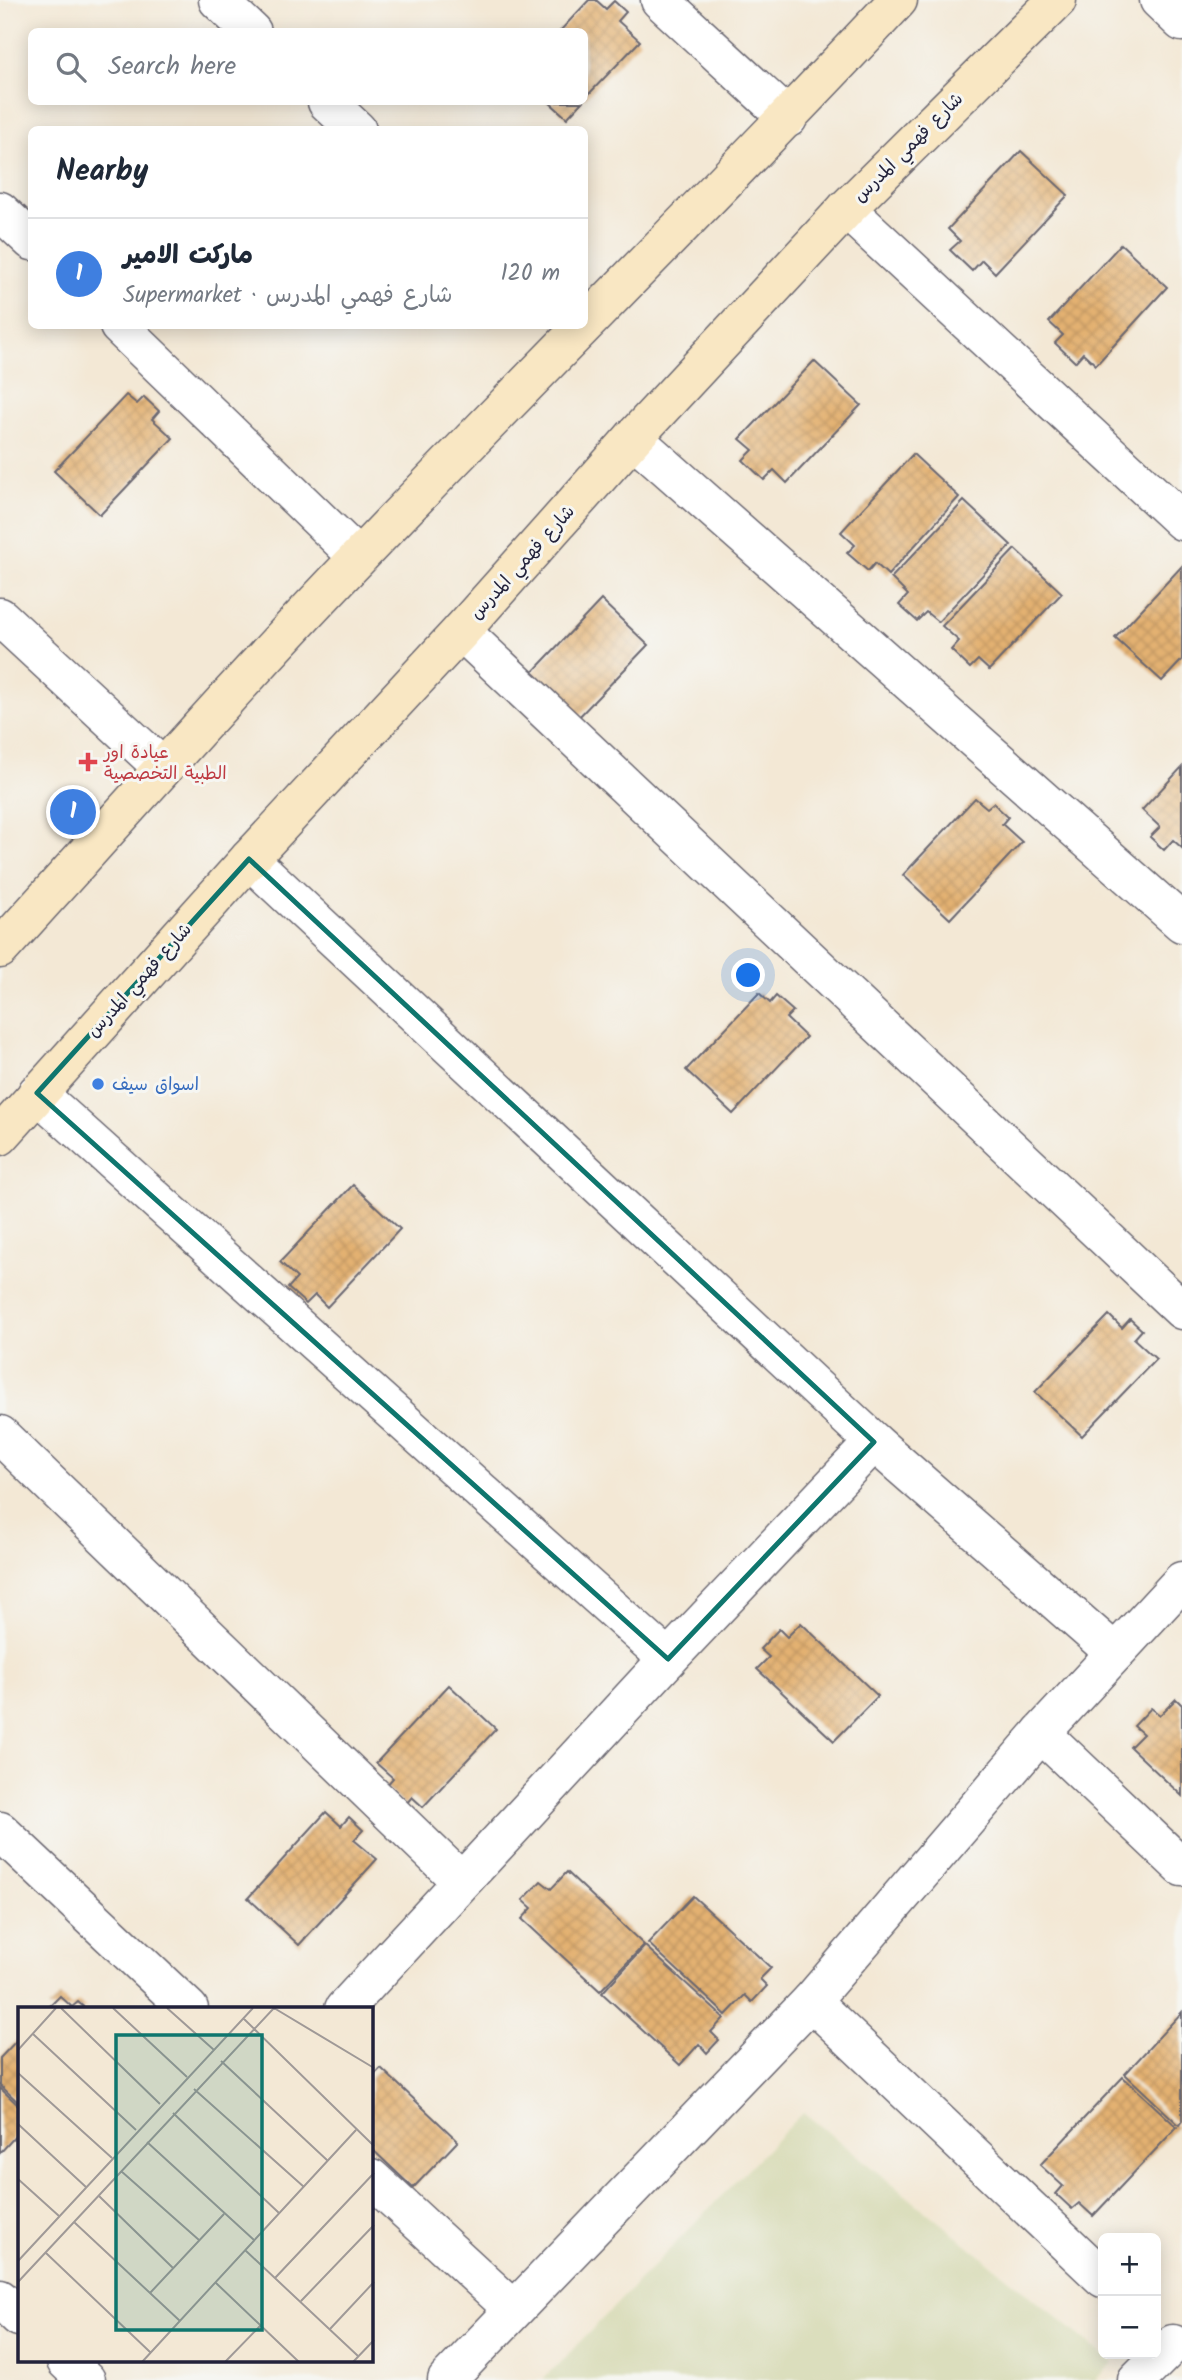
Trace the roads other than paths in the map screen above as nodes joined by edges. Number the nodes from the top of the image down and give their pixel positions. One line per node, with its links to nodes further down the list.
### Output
1 (218, 0): 7 (street)
2 (660, 0): 9 (street)
3 (898, 0): 9 (street)
4 (1057, 0): 11 (street, شارع فهمي المدرس)
5 (1159, 0): 6 (street)
6 (1182, 22)
7 (248, 28)
8 (330, 105): 10 (street)
9 (788, 118): 14 (street)
10 (353, 126)
11 (846, 209): 17 (street, شارع فهمي المدرس); 18 (street)
12 (0, 211): 13 (street)
13 (28, 237)
14 (588, 314)
15 (122, 329): 19 (street)
16 (572, 330): 19 (street)
17 (634, 438): 21 (street, شارع فهمي المدرس); 24 (street)
18 (1182, 522)
19 (358, 557): 22 (street)
20 (0, 617): 22 (street)
21 (461, 631): 23 (street, شارع فهمي المدرس); 28 (street)
22 (163, 768): 25 (street)
23 (249, 859): 26 (street, شارع فهمي المدرس); 30 (street)
24 (1182, 923)
25 (0, 949)
26 (37, 1093): 27 (street, شارع فهمي المدرس); 33 (street)
27 (0, 1136)
28 (1182, 1310)
29 (0, 1435): 37 (street)
30 (874, 1442): 32 (street); 33 (street)
31 (1182, 1581): 32 (street)
32 (1115, 1653): 34 (street)
33 (668, 1659): 37 (street)
34 (1041, 1732): 36 (street); 38 (street)
35 (0, 1831): 39 (street)
36 (1182, 1867)
37 (461, 1881): 40 (street)
38 (811, 2001): 42 (street); 44 (street)
39 (187, 2007)
40 (346, 2007)
41 (373, 2180): 44 (street)
42 (1098, 2273)
43 (0, 2299): 45 (street)
44 (513, 2309): 49 (street)
45 (18, 2316)
46 (1170, 2341): 50 (street)
47 (67, 2362): 48 (street)
48 (86, 2380)
49 (447, 2380)
50 (1137, 2380)

